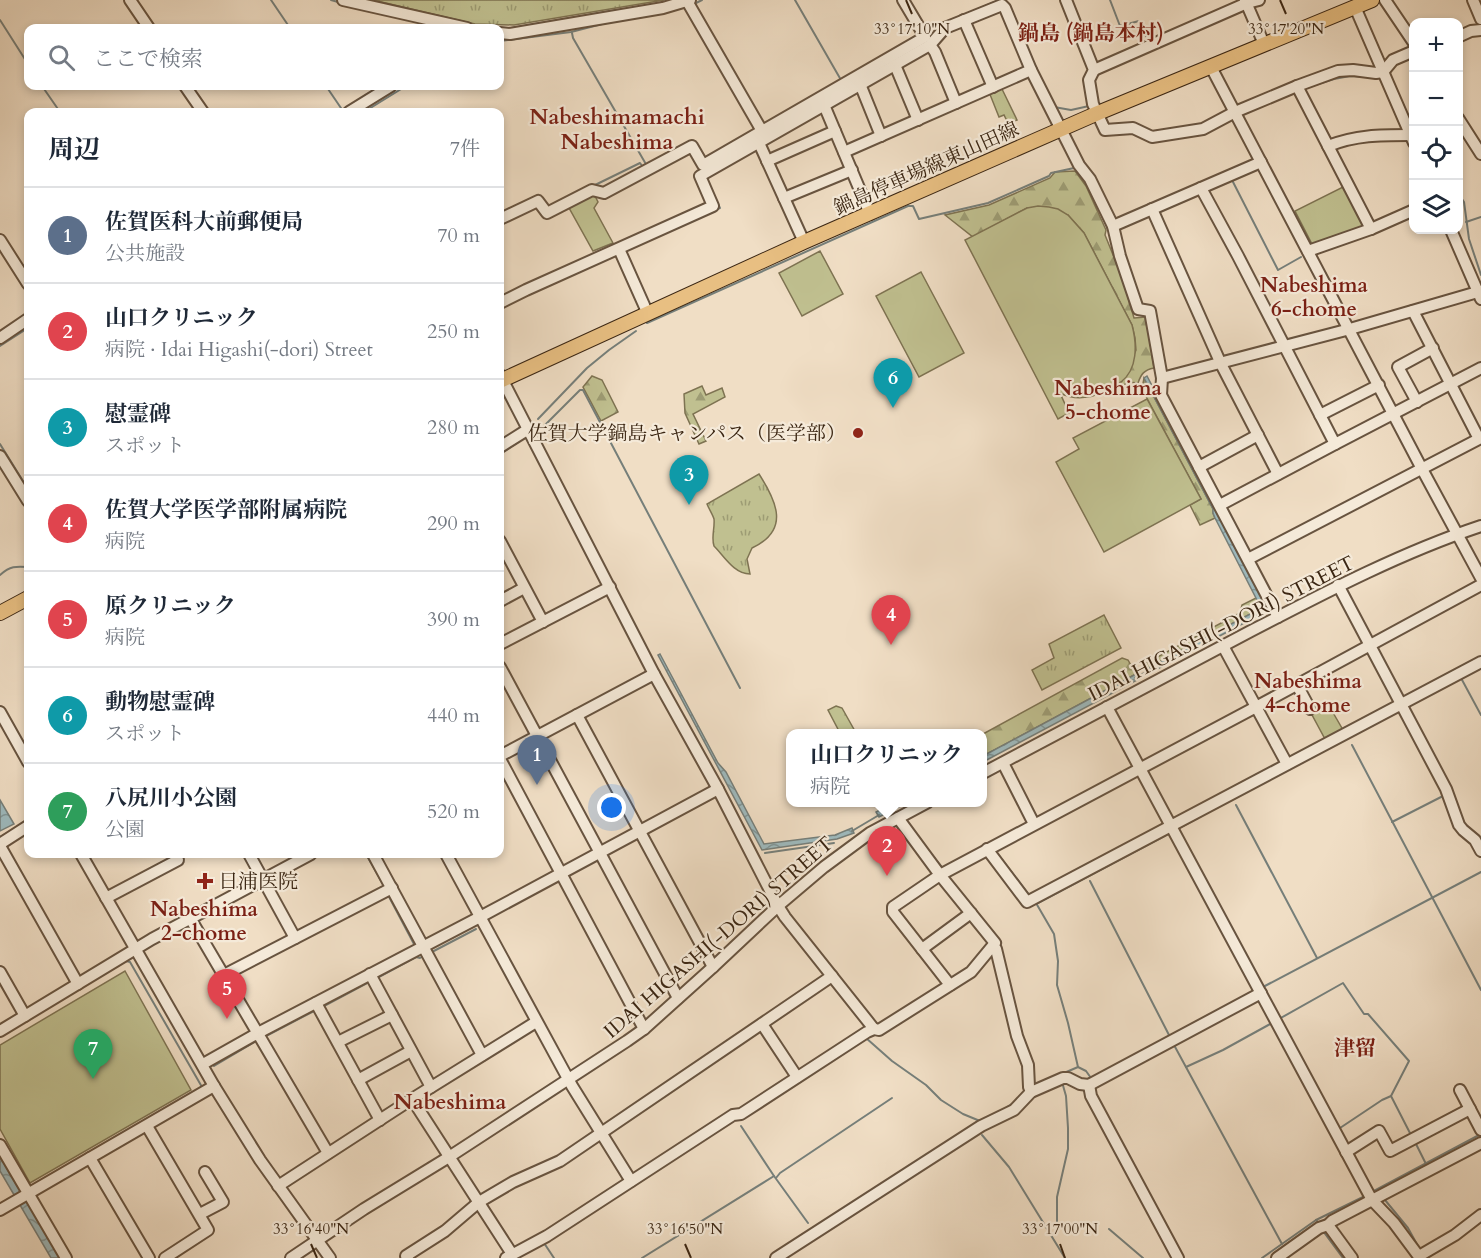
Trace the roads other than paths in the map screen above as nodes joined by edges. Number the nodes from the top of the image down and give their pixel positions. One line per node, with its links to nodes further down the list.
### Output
1 (130, 0): 14 (street)
2 (342, 0): 15 (street)
3 (903, 0): 42 (street)
4 (1066, 0): 26 (street)
5 (1372, 0): 11 (main road, 鍋島停車場線東山田線)
6 (1385, 0): 19 (street)
7 (1473, 0): 12 (street)
8 (688, 1): 17 (street); 42 (street)
9 (1001, 2): 13 (street); 25 (street)
10 (1250, 3): 20 (street); 26 (street)
11 (1355, 7): 20 (main road, 鍋島停車場線東山田線); 27 (street)
12 (1481, 19)
13 (964, 20): 21 (street); 30 (street)
14 (145, 24)
15 (450, 24)
16 (1481, 30): 18 (street)
17 (504, 33)
18 (1463, 35)
19 (1409, 38)
20 (1264, 44): 24 (main road, 鍋島停車場線東山田線)
21 (930, 45): 23 (street); 33 (street)
22 (1409, 53): 27 (street)
23 (895, 65): 28 (street); 39 (street)
24 (1211, 67): 37 (street); 38 (main road, 鍋島停車場線東山田線)
25 (1031, 70): 30 (street); 41 (street)
26 (1094, 70): 38 (street)
27 (1383, 72): 29 (street); 44 (street)
28 (860, 84): 34 (street); 45 (street)
29 (1297, 86): 37 (street); 48 (street)
30 (993, 87): 33 (street)
31 (188, 90): 35 (street)
32 (385, 90): 36 (street)
33 (956, 103): 39 (street)
34 (824, 105): 43 (street); 47 (street)
35 (200, 108)
36 (356, 108)
37 (1235, 112): 38 (street); 52 (street)
38 (1098, 113): 41 (main road, 鍋島停車場線東山田線)
39 (918, 120): 45 (street)
40 (1463, 126): 50 (street)
41 (1062, 129): 58 (main road, 鍋島停車場線東山田線); 60 (street)
42 (762, 131): 59 (street)
43 (835, 131): 49 (street); 51 (street)
44 (1409, 132)
45 (881, 136): 49 (street)
46 (1409, 139): 48 (street)
47 (759, 143): 51 (street); 65 (street)
48 (1328, 146): 61 (street)
49 (844, 152): 53 (street)
50 (1481, 154)
51 (767, 161): 55 (street)
52 (1261, 162): 54 (street); 66 (street)
53 (852, 170): 55 (street); 58 (street)
54 (1201, 188): 56 (street); 75 (street)
55 (784, 198): 64 (street)
56 (1152, 209): 60 (street); 77 (street)
57 (1409, 212): 61 (street)
58 (870, 214): 64 (main road, 鍋島停車場線東山田線)
59 (504, 217)
60 (1113, 226): 80 (street)
61 (1371, 229): 66 (street)
62 (1453, 234): 68 (street)
63 (0, 240): 67 (street)
64 (804, 242): 71 (main road, 鍋島停車場線東山田線)
65 (619, 249): 69 (street); 71 (street)
66 (1308, 251): 73 (street)
67 (24, 278)
68 (1480, 294): 70 (street)
69 (504, 301)
70 (1413, 311): 73 (street); 76 (street)
71 (648, 314): 79 (main road, 鍋島停車場線東山田線)
72 (24, 322): 74 (street)
73 (1350, 330): 75 (street); 82 (street)
74 (0, 338)
75 (1284, 346): 77 (street); 86 (street)
76 (1432, 348): 81 (street); 84 (street)
77 (1221, 364): 80 (street); 88 (street)
78 (1481, 368): 81 (street)
79 (504, 377)
80 (1162, 378): 93 (street)
81 (1451, 384): 84 (street); 89 (street)
82 (1378, 385): 85 (street); 86 (street)
83 (504, 387): 87 (street)
84 (1417, 402): 85 (street)
85 (1394, 414): 91 (street); 94 (street)
86 (1320, 415): 91 (street)
87 (527, 430): 90 (street); 105 (street)
88 (1258, 435): 93 (street); 95 (street)
89 (1480, 438): 94 (street)
90 (504, 444)
91 (1335, 444): 95 (street)
92 (0, 456): 96 (street)
93 (1199, 467): 97 (street)
94 (1422, 469): 99 (street); 101 (street)
95 (1278, 474): 97 (street)
96 (24, 495)
97 (1220, 506): 101 (street)
98 (1481, 526): 99 (street, IDAI HIGASHI(-DORI) STREET)
99 (1457, 534): 102 (street); 103 (street, IDAI HIGASHI(-DORI) STREET)
100 (504, 549): 106 (street)
101 (1248, 560): 112 (street)
102 (1481, 578)
103 (1338, 585): 112 (street, IDAI HIGASHI(-DORI) STREET); 116 (street)
104 (1481, 585): 116 (street)
105 (610, 587): 113 (street); 118 (street)
106 (525, 588): 107 (street); 113 (street)
107 (504, 599)
108 (24, 600): 110 (main road)
109 (24, 601): 111 (main road)
110 (0, 602)
111 (0, 613)
112 (1278, 617): 115 (street, IDAI HIGASHI(-DORI) STREET)
113 (543, 622): 114 (street)
114 (504, 642)
115 (1223, 646): 121 (street, IDAI HIGASHI(-DORI) STREET); 122 (street)
116 (1369, 646): 120 (street); 123 (street)
117 (1481, 662): 123 (street)
118 (654, 674): 126 (street); 135 (street)
119 (504, 682): 127 (street)
120 (1298, 685): 122 (street); 124 (street)
121 (1107, 707): 130 (street, IDAI HIGASHI(-DORI) STREET); 133 (street)
122 (1256, 707): 131 (street); 133 (street)
123 (1402, 708): 131 (street); 143 (street)
124 (1310, 709)
125 (0, 712): 128 (street)
126 (577, 715): 127 (street); 141 (street)
127 (537, 737): 129 (street); 144 (street)
128 (24, 746)
129 (504, 756)
130 (1003, 763): 134 (street, IDAI HIGASHI(-DORI) STREET); 138 (street)
131 (1287, 764): 140 (street)
132 (504, 766): 152 (street)
133 (1140, 768): 138 (street); 140 (street)
134 (987, 771)
135 (718, 789): 141 (street); 157 (street)
136 (922, 807): 137 (street, IDAI HIGASHI(-DORI) STREET)
137 (902, 824): 153 (street); 157 (street, IDAI HIGASHI(-DORI) STREET)
138 (1034, 824): 145 (street)
139 (24, 829): 142 (street)
140 (1172, 829): 145 (street); 173 (street)
141 (640, 830): 144 (street); 166 (street)
142 (0, 845): 171 (street)
143 (1481, 851)
144 (600, 852): 152 (street); 174 (street)
145 (989, 852): 153 (street)
146 (83, 858): 156 (street)
147 (177, 858): 156 (street)
148 (251, 858): 154 (street)
149 (304, 858): 154 (street)
150 (375, 858): 155 (street)
151 (448, 858): 159 (street)
152 (560, 873): 159 (street); 180 (street)
153 (944, 873): 158 (street); 164 (street)
154 (263, 880): 160 (street); 161 (street)
155 (388, 890): 161 (street); 165 (street)
156 (106, 898): 163 (street)
157 (778, 906): 166 (street, IDAI HIGASHI(-DORI) STREET); 170 (street)
158 (971, 913): 162 (street); 164 (street)
159 (480, 917): 165 (street); 178 (street)
160 (190, 918): 163 (street); 169 (street)
161 (295, 938): 169 (street)
162 (993, 946): 172 (street); 194 (street)
163 (136, 949): 171 (street); 187 (street)
164 (922, 949): 172 (street)
165 (422, 950): 168 (street); 186 (street)
166 (713, 967): 174 (street, IDAI HIGASHI(-DORI) STREET)
167 (0, 972): 177 (street)
168 (370, 974): 175 (street); 176 (street)
169 (224, 975): 183 (street)
170 (832, 976): 179 (street); 181 (street)
171 (78, 984): 177 (street)
172 (950, 985): 181 (street)
173 (1260, 990): 191 (street); 204 (street)
174 (678, 998): 180 (street, IDAI HIGASHI(-DORI) STREET)
175 (316, 1003): 183 (street); 184 (street)
176 (392, 1015): 184 (street); 185 (street)
177 (25, 1016): 182 (street)
178 (536, 1022): 186 (street); 190 (street)
179 (762, 1024): 188 (street); 201 (street)
180 (644, 1029): 190 (street, IDAI HIGASHI(-DORI) STREET)
181 (874, 1029): 188 (street)
182 (0, 1031)
183 (258, 1033): 187 (street); 205 (street)
184 (338, 1042): 189 (street)
185 (411, 1051): 189 (street); 193 (street)
186 (482, 1055): 193 (street)
187 (203, 1064): 192 (street)
188 (797, 1077): 209 (street)
189 (358, 1080): 198 (street)
190 (569, 1080): 201 (street); 206 (street, IDAI HIGASHI(-DORI) STREET)
191 (1089, 1085): 194 (street); 229 (street)
192 (214, 1086): 199 (street); 210 (street)
193 (431, 1087): 196 (street)
194 (1030, 1090): 228 (street)
195 (1460, 1090): 197 (street)
196 (412, 1099): 198 (street); 206 (street)
197 (1470, 1109): 200 (street); 204 (street)
198 (380, 1120): 205 (street)
199 (147, 1126): 207 (street); 215 (street)
200 (1481, 1130)
201 (601, 1133): 209 (street); 213 (street)
202 (1481, 1143): 212 (street)
203 (0, 1145): 211 (street)
204 (1346, 1152): 212 (street)
205 (328, 1153): 210 (street)
206 (449, 1157): 213 (street); 218 (street, IDAI HIGASHI(-DORI) STREET)
207 (90, 1158): 211 (street); 223 (street)
208 (205, 1172): 215 (street)
209 (630, 1181): 219 (street)
210 (278, 1186): 218 (street)
211 (26, 1195): 214 (street); 221 (street); 222 (street)
212 (1370, 1197): 217 (street); 220 (street)
213 (479, 1202): 219 (street); 227 (street)
214 (0, 1210)
215 (200, 1214): 224 (street)
216 (1481, 1215): 220 (street)
217 (1323, 1226): 230 (street); 231 (street)
218 (317, 1241): 225 (street, IDAI HIGASHI(-DORI) STREET); 226 (street)
219 (509, 1256)
220 (1420, 1257)
221 (66, 1258)
222 (74, 1258)
223 (149, 1258)
224 (165, 1258)
225 (291, 1258)
226 (330, 1258)
227 (408, 1258)
228 (776, 1258)
229 (1178, 1258)
230 (1277, 1258)
231 (1352, 1258)

